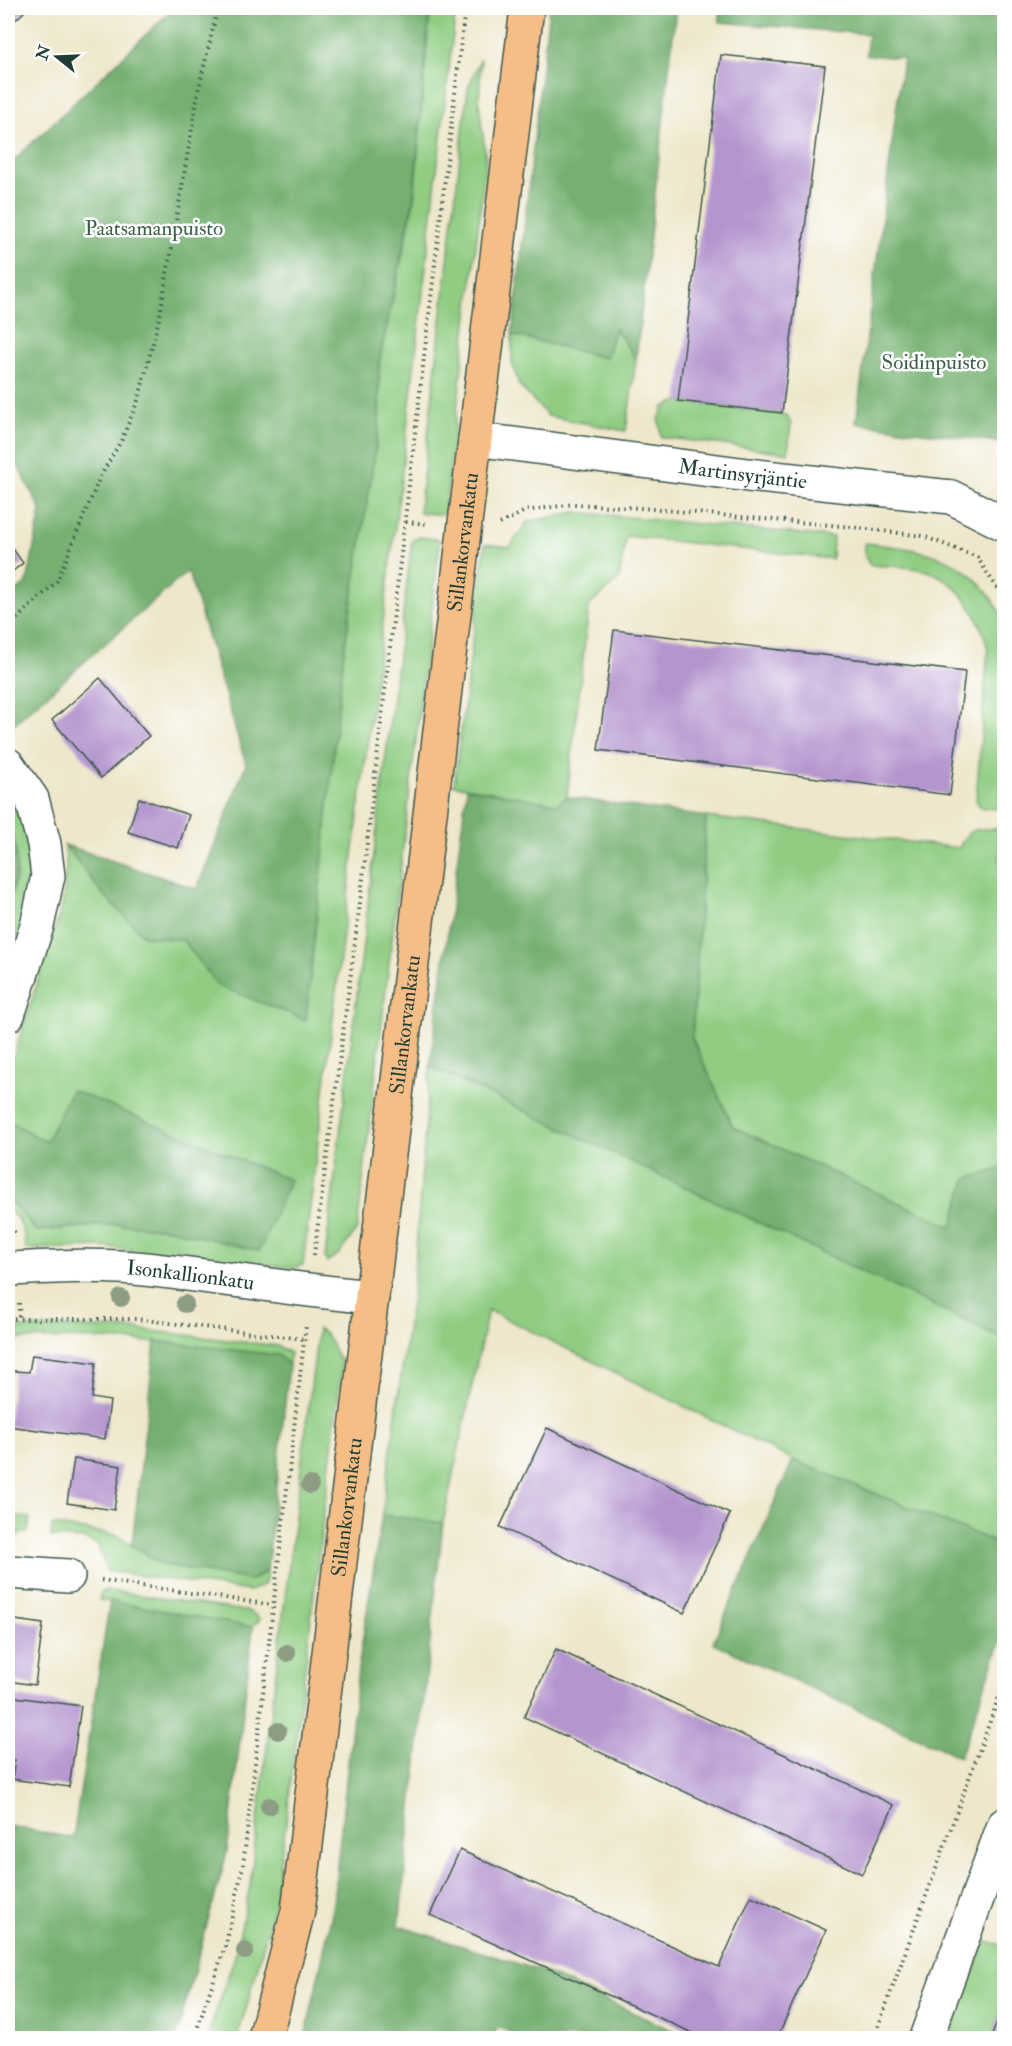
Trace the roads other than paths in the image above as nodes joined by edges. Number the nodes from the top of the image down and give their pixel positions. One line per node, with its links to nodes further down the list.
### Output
1 (527, 8): 2 (main road, Sillankorvankatu)
2 (475, 439): 3 (street, Martinsyrjäntie); 7 (main road, Sillankorvankatu)
3 (1005, 524)
4 (8, 765): 5 (street)
5 (8, 1015)
6 (8, 1269): 7 (street, Isonkallionkatu)
7 (372, 1297): 11 (main road, Sillankorvankatu)
8 (8, 1572): 9 (street)
9 (69, 1576)
10 (1005, 1825): 12 (street)
11 (264, 2038)
12 (926, 2038)

